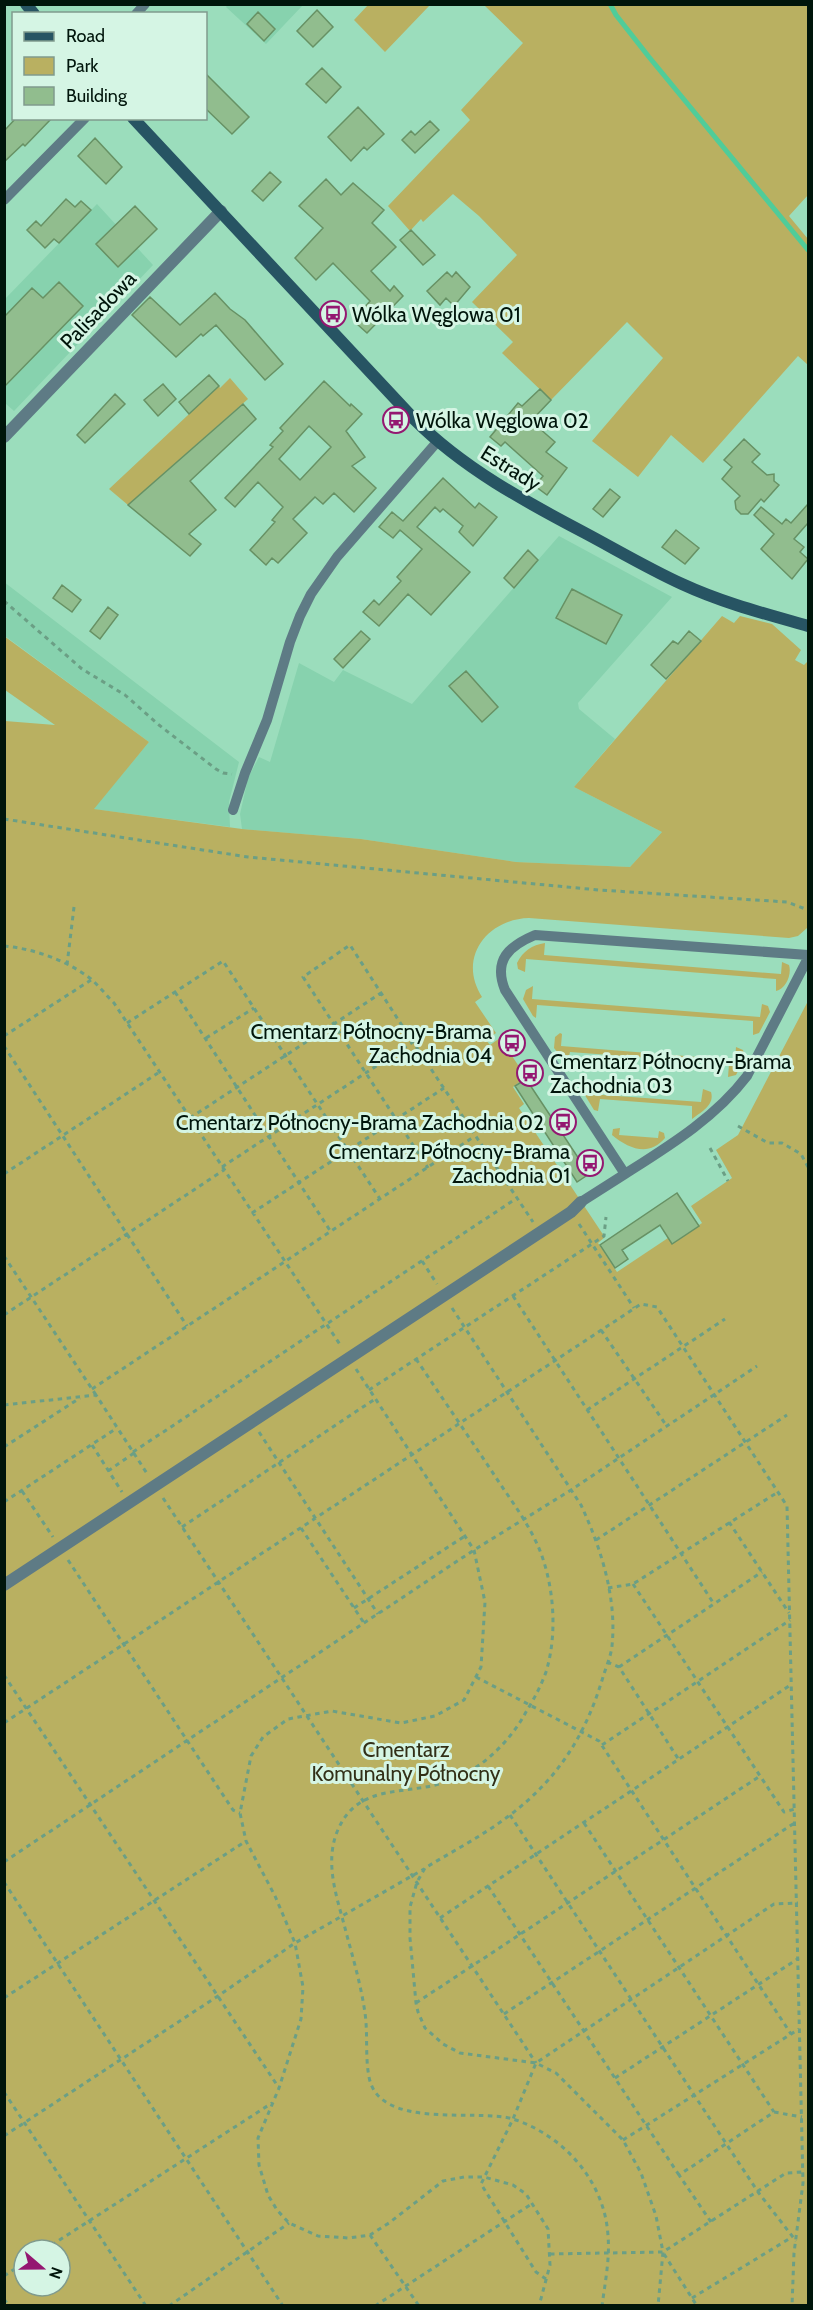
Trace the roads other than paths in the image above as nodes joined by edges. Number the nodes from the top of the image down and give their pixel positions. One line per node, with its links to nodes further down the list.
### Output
1 (83, 120): 3 (lane)
2 (135, 120): 4 (main road, Estrady)
3 (4, 200)
4 (220, 211): 5 (street, Palisadowa); 6 (main road, Estrady)
5 (4, 437)
6 (437, 442): 7 (main road, Estrady); 8 (lane)
7 (808, 626)
8 (233, 810)
9 (808, 957): 10 (lane); 10 (lane)
10 (626, 1174): 11 (lane)
11 (581, 1202): 12 (street)
12 (4, 1586)

